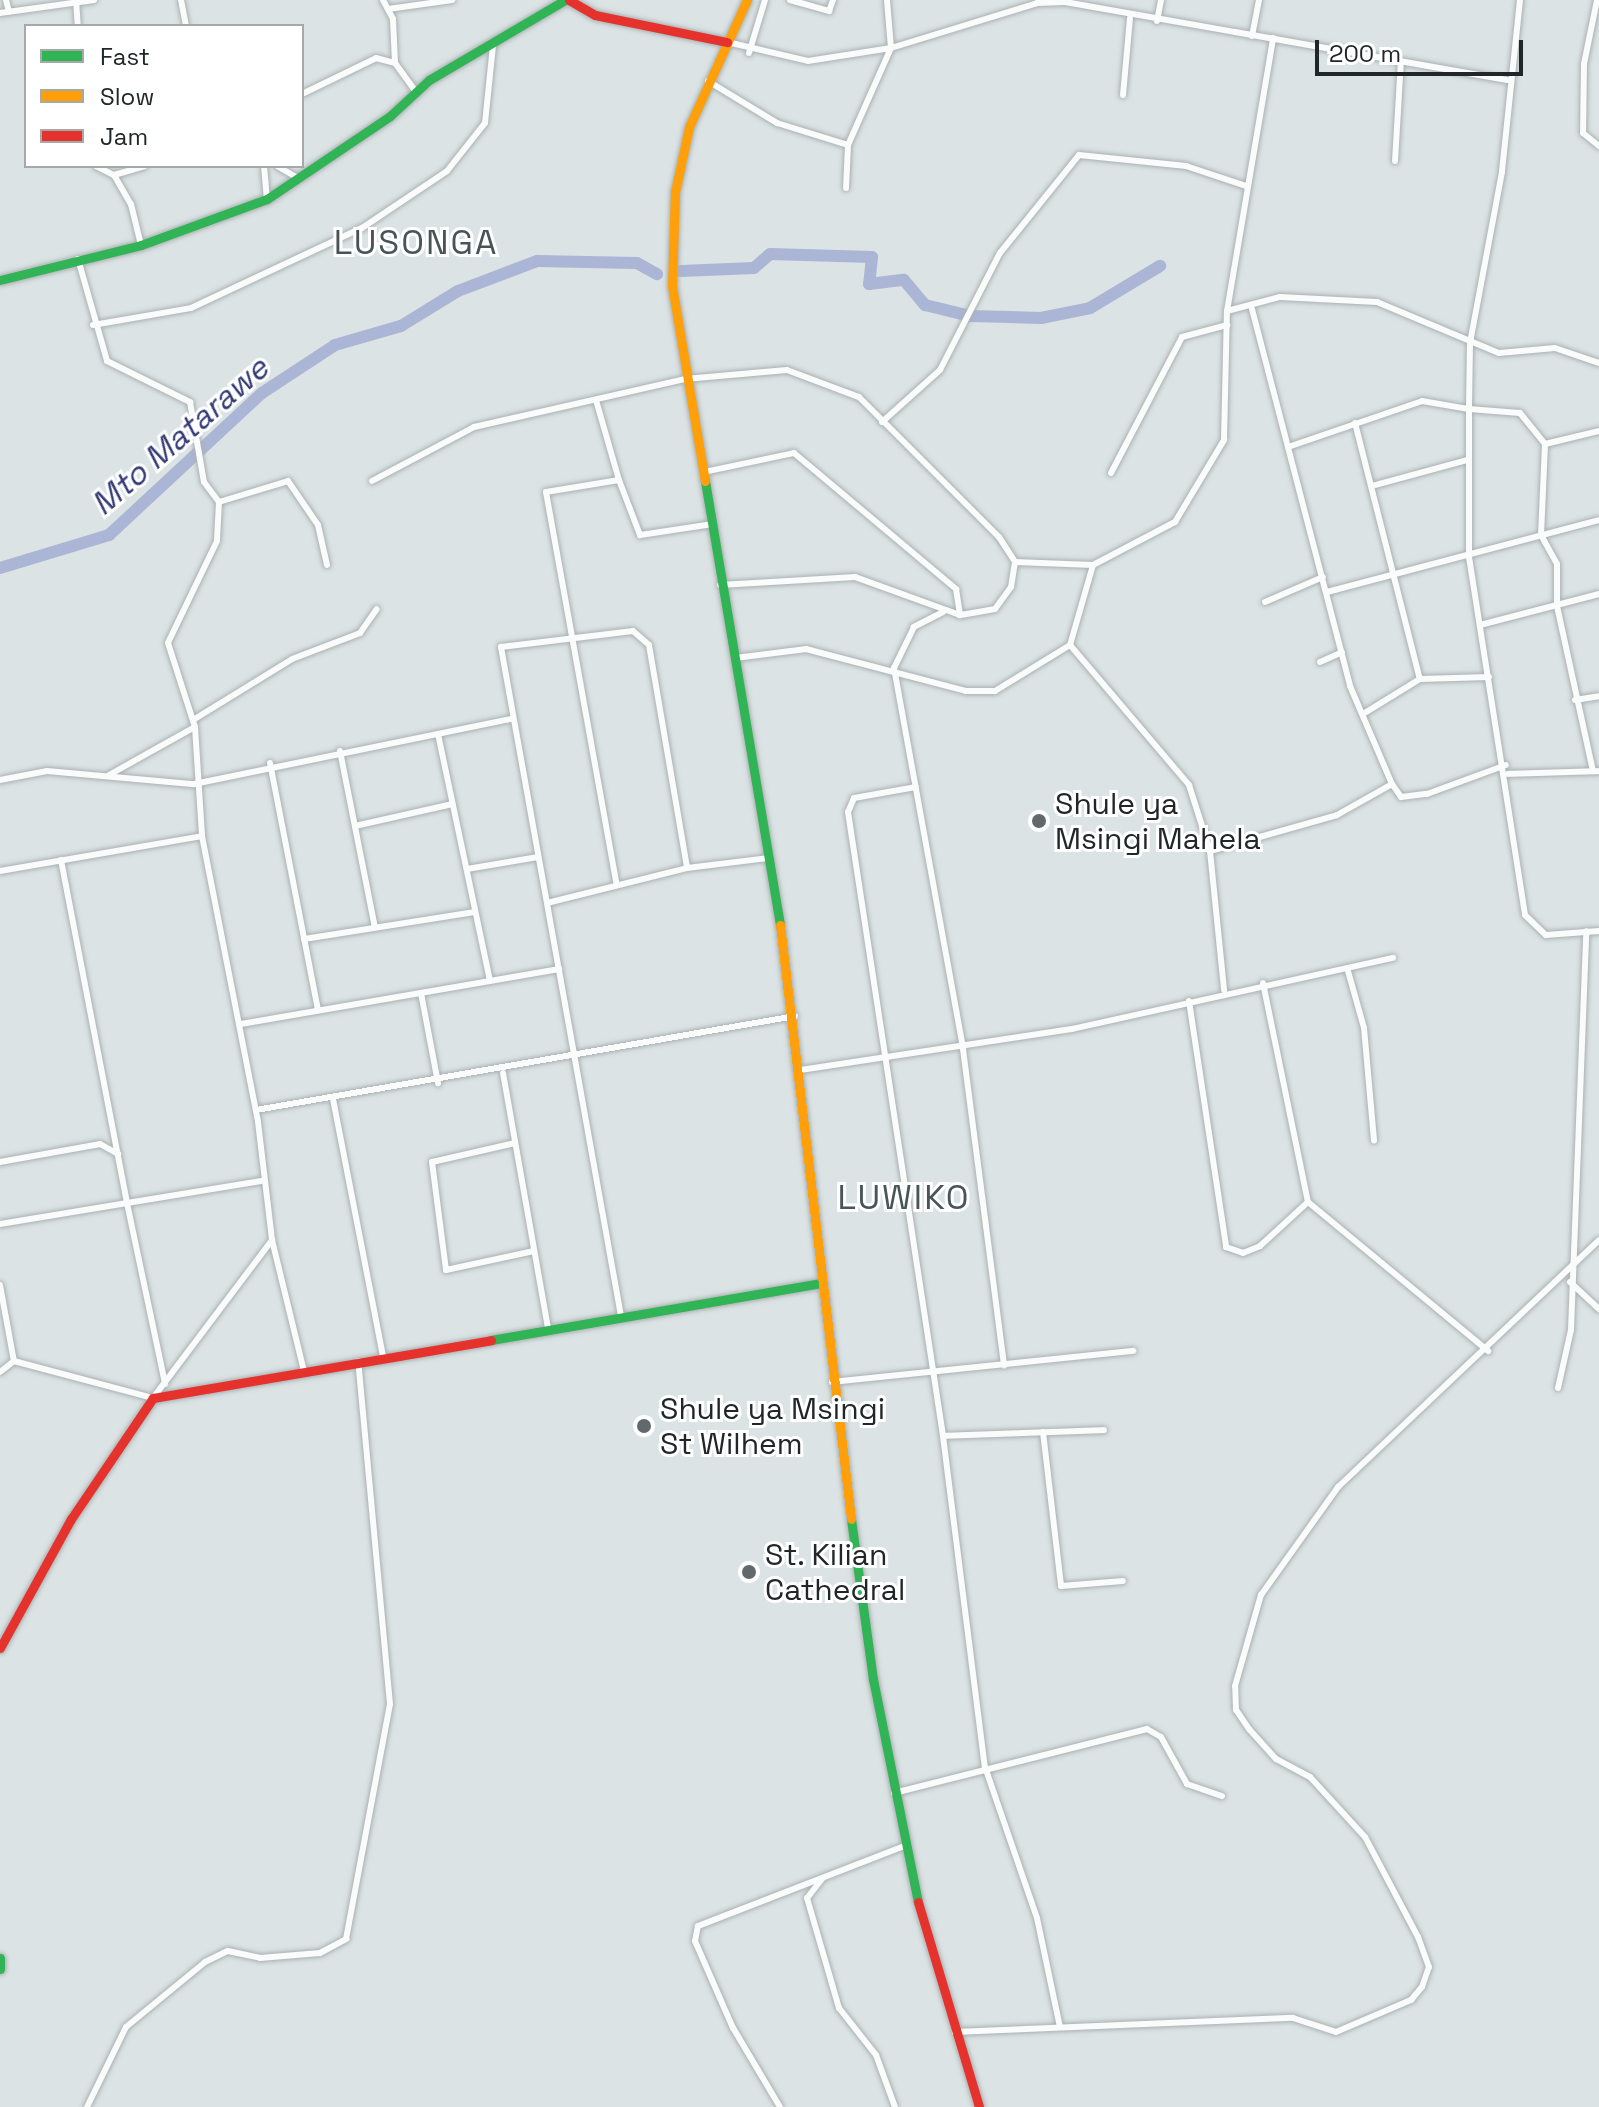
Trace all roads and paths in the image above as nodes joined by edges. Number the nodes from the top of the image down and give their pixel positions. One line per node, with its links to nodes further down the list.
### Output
1 (6, 0): 20 (street)
2 (94, 0): 18 (street)
3 (181, 0): 25 (street)
4 (383, 0): 19 (street)
5 (452, 0): 19 (street)
6 (567, 0): 28 (main road); 29 (main road)
7 (747, 0): 28 (main road)
8 (765, 0): 31 (street)
9 (790, 0): 10 (street)
10 (833, 0)
11 (887, 0): 30 (street)
12 (1161, 0): 23 (street)
13 (1259, 0): 26 (street)
14 (1513, 0): 15 (street)
15 (1520, 0): 34 (street)
16 (1597, 0): 40 (street)
17 (1065, 1): 22 (street); 30 (street)
18 (76, 3): 20 (street); 24 (street)
19 (388, 9): 33 (street)
20 (9, 12): 21 (street)
21 (0, 13)
22 (1130, 18): 23 (street); 38 (street)
23 (1157, 21): 26 (street)
24 (78, 24)
25 (186, 24)
26 (1252, 36): 27 (street)
27 (1273, 38): 32 (street); 48 (street)
28 (727, 42): 31 (street); 35 (main road)
29 (493, 46): 36 (main road); 56 (street)
30 (891, 48): 31 (street); 39 (street)
31 (749, 53)
32 (1401, 61): 34 (street); 41 (street)
33 (395, 63): 36 (street); 37 (street)
34 (1507, 80): 58 (street)
35 (708, 81): 39 (street); 60 (main road)
36 (416, 92): 47 (main road)
37 (304, 93)
38 (1123, 95)
39 (848, 145): 49 (street)
40 (1599, 146)
41 (1395, 161)
42 (100, 168): 46 (street)
43 (138, 168): 46 (street)
44 (264, 168): 50 (street)
45 (280, 168): 47 (street)
46 (114, 175): 51 (street)
47 (301, 180): 50 (main road)
48 (1246, 186): 55 (street); 63 (street)
49 (846, 188)
50 (267, 199): 51 (main road)
51 (141, 245): 52 (main road)
52 (78, 259): 53 (main road); 56 (street)
53 (0, 280)
54 (1252, 309): 55 (street); 58 (street); 67 (street)
55 (1227, 311): 57 (street)
56 (93, 325): 74 (street)
57 (1227, 325): 70 (street); 81 (street)
58 (1470, 343): 59 (street); 62 (street)
59 (1599, 363)
60 (685, 379): 61 (street); 63 (street); 69 (main road)
61 (596, 400): 71 (street); 72 (street)
62 (1469, 409): 64 (street); 66 (street); 68 (street)
63 (882, 422): 79 (street)
64 (1355, 423): 67 (street); 73 (street)
65 (1599, 431): 66 (street)
66 (1545, 444): 77 (street)
67 (1288, 447): 83 (street)
68 (1467, 460): 73 (street); 78 (street)
69 (704, 472): 76 (main road); 91 (street)
70 (1111, 473)
71 (619, 480): 76 (street); 93 (street)
72 (372, 481)
73 (1375, 485): 82 (street)
74 (219, 502): 80 (street); 105 (street)
75 (1599, 520): 77 (street)
76 (713, 524): 84 (main road)
77 (1541, 535): 78 (street); 88 (street)
78 (1469, 557): 82 (street); 92 (street)
79 (1015, 562): 81 (street); 91 (street)
80 (327, 565)
81 (1093, 565): 94 (street)
82 (1398, 574): 85 (street); 100 (street)
83 (1323, 577): 85 (street); 87 (street)
84 (720, 585): 90 (street); 96 (main road)
85 (1327, 592): 95 (street)
86 (1599, 594): 88 (street)
87 (1265, 602)
88 (1557, 606): 92 (street); 102 (street)
89 (377, 609): 105 (street)
90 (945, 612): 91 (street); 98 (street)
91 (960, 615)
92 (1480, 625): 99 (street)
93 (570, 639): 104 (street); 124 (street); 127 (street)
94 (1070, 645): 98 (street); 120 (street)
95 (1342, 652): 97 (street); 103 (street)
96 (731, 659): 98 (street); 122 (main road)
97 (1320, 662)
98 (894, 668): 116 (street)
99 (1489, 677): 100 (street); 109 (street)
100 (1420, 679): 103 (street)
101 (1599, 696): 102 (street)
102 (1575, 700): 110 (street)
103 (1363, 714): 115 (street)
104 (512, 719): 106 (street); 121 (street)
105 (194, 724): 112 (street); 114 (street)
106 (438, 734): 107 (street); 117 (street)
107 (340, 751): 108 (street); 118 (street)
108 (270, 763): 114 (street); 133 (street)
109 (1506, 765): 111 (street); 115 (street)
110 (1596, 771): 111 (street)
111 (1508, 774): 131 (street)
112 (109, 775): 113 (street); 114 (street)
113 (0, 780)
114 (194, 784): 119 (street)
115 (1392, 784): 120 (street)
116 (916, 787): 145 (street); 146 (street)
117 (453, 804): 118 (street); 125 (street)
118 (355, 826): 130 (street)
119 (202, 836): 123 (street); 144 (street)
120 (1210, 851): 139 (street)
121 (538, 857): 125 (street); 128 (street)
122 (769, 858): 124 (street); 143 (main road)
123 (61, 860): 126 (street); 155 (street)
124 (687, 868): 127 (street)
125 (467, 869): 129 (street)
126 (0, 871)
127 (616, 883): 128 (street)
128 (547, 903): 135 (street)
129 (475, 912): 130 (street); 137 (street)
130 (375, 927): 133 (street)
131 (1586, 931): 132 (street); 164 (street)
132 (1599, 931)
133 (304, 939): 142 (street)
134 (1393, 958): 136 (street)
135 (559, 969): 137 (street); 147 (street)
136 (1348, 971): 138 (street); 153 (street)
137 (490, 981): 140 (street)
138 (1263, 983): 139 (street); 158 (street)
139 (1224, 990): 141 (street)
140 (421, 993): 142 (street); 150 (street)
141 (1189, 1001): 145 (street); 158 (street)
142 (318, 1010): 144 (street)
143 (795, 1016): 147 (street); 148 (main road)
144 (241, 1024): 152 (street)
145 (963, 1049): 146 (street); 176 (street)
146 (888, 1057): 148 (street); 178 (street)
147 (576, 1058): 149 (street); 169 (street)
148 (800, 1070): 166 (main road)
149 (503, 1073): 150 (street); 154 (street)
150 (438, 1083): 151 (street)
151 (333, 1099): 152 (street); 173 (street)
152 (256, 1110): 157 (street)
153 (1374, 1141)
154 (515, 1143): 163 (street); 163 (street)
155 (118, 1154): 156 (street); 159 (street)
156 (0, 1162)
157 (261, 1181): 159 (street); 161 (street)
158 (1308, 1202): 172 (street)
159 (127, 1203): 160 (street); 181 (street)
160 (0, 1224)
161 (272, 1240): 177 (street); 181 (street)
162 (1599, 1240): 164 (street)
163 (534, 1251): 170 (street)
164 (1568, 1266): 165 (street); 172 (street)
165 (1569, 1281): 168 (street); 182 (street)
166 (821, 1283): 169 (main road); 180 (main road)
167 (0, 1285): 174 (street)
168 (1599, 1309)
169 (621, 1316): 170 (main road)
170 (548, 1328): 173 (main road)
171 (1133, 1351): 176 (street)
172 (1488, 1351): 197 (street)
173 (383, 1357): 175 (main road)
174 (14, 1361): 179 (street); 184 (street)
175 (358, 1361): 177 (main road); 199 (street)
176 (1004, 1365): 178 (street)
177 (304, 1371): 183 (main road)
178 (932, 1371): 180 (street); 187 (street)
179 (0, 1372)
180 (832, 1382): 191 (main road)
181 (164, 1383): 183 (street); 184 (street)
182 (1558, 1388)
183 (167, 1395): 184 (main road)
184 (153, 1398): 189 (main road)
185 (1104, 1430): 186 (street)
186 (1043, 1432): 187 (street); 188 (street)
187 (943, 1436): 190 (street)
188 (1123, 1581)
189 (0, 1648)
190 (985, 1767): 191 (street); 192 (street); 197 (street)
191 (893, 1793): 193 (main road)
192 (1222, 1796)
193 (904, 1846): 194 (street); 198 (main road)
194 (825, 1877): 200 (street); 201 (street)
195 (0, 1958): 196 (main road)
196 (0, 1969)
197 (1060, 2027): 198 (street)
198 (952, 2032): 202 (main road)
199 (87, 2107)
200 (780, 2107)
201 (895, 2107)
202 (979, 2107)

